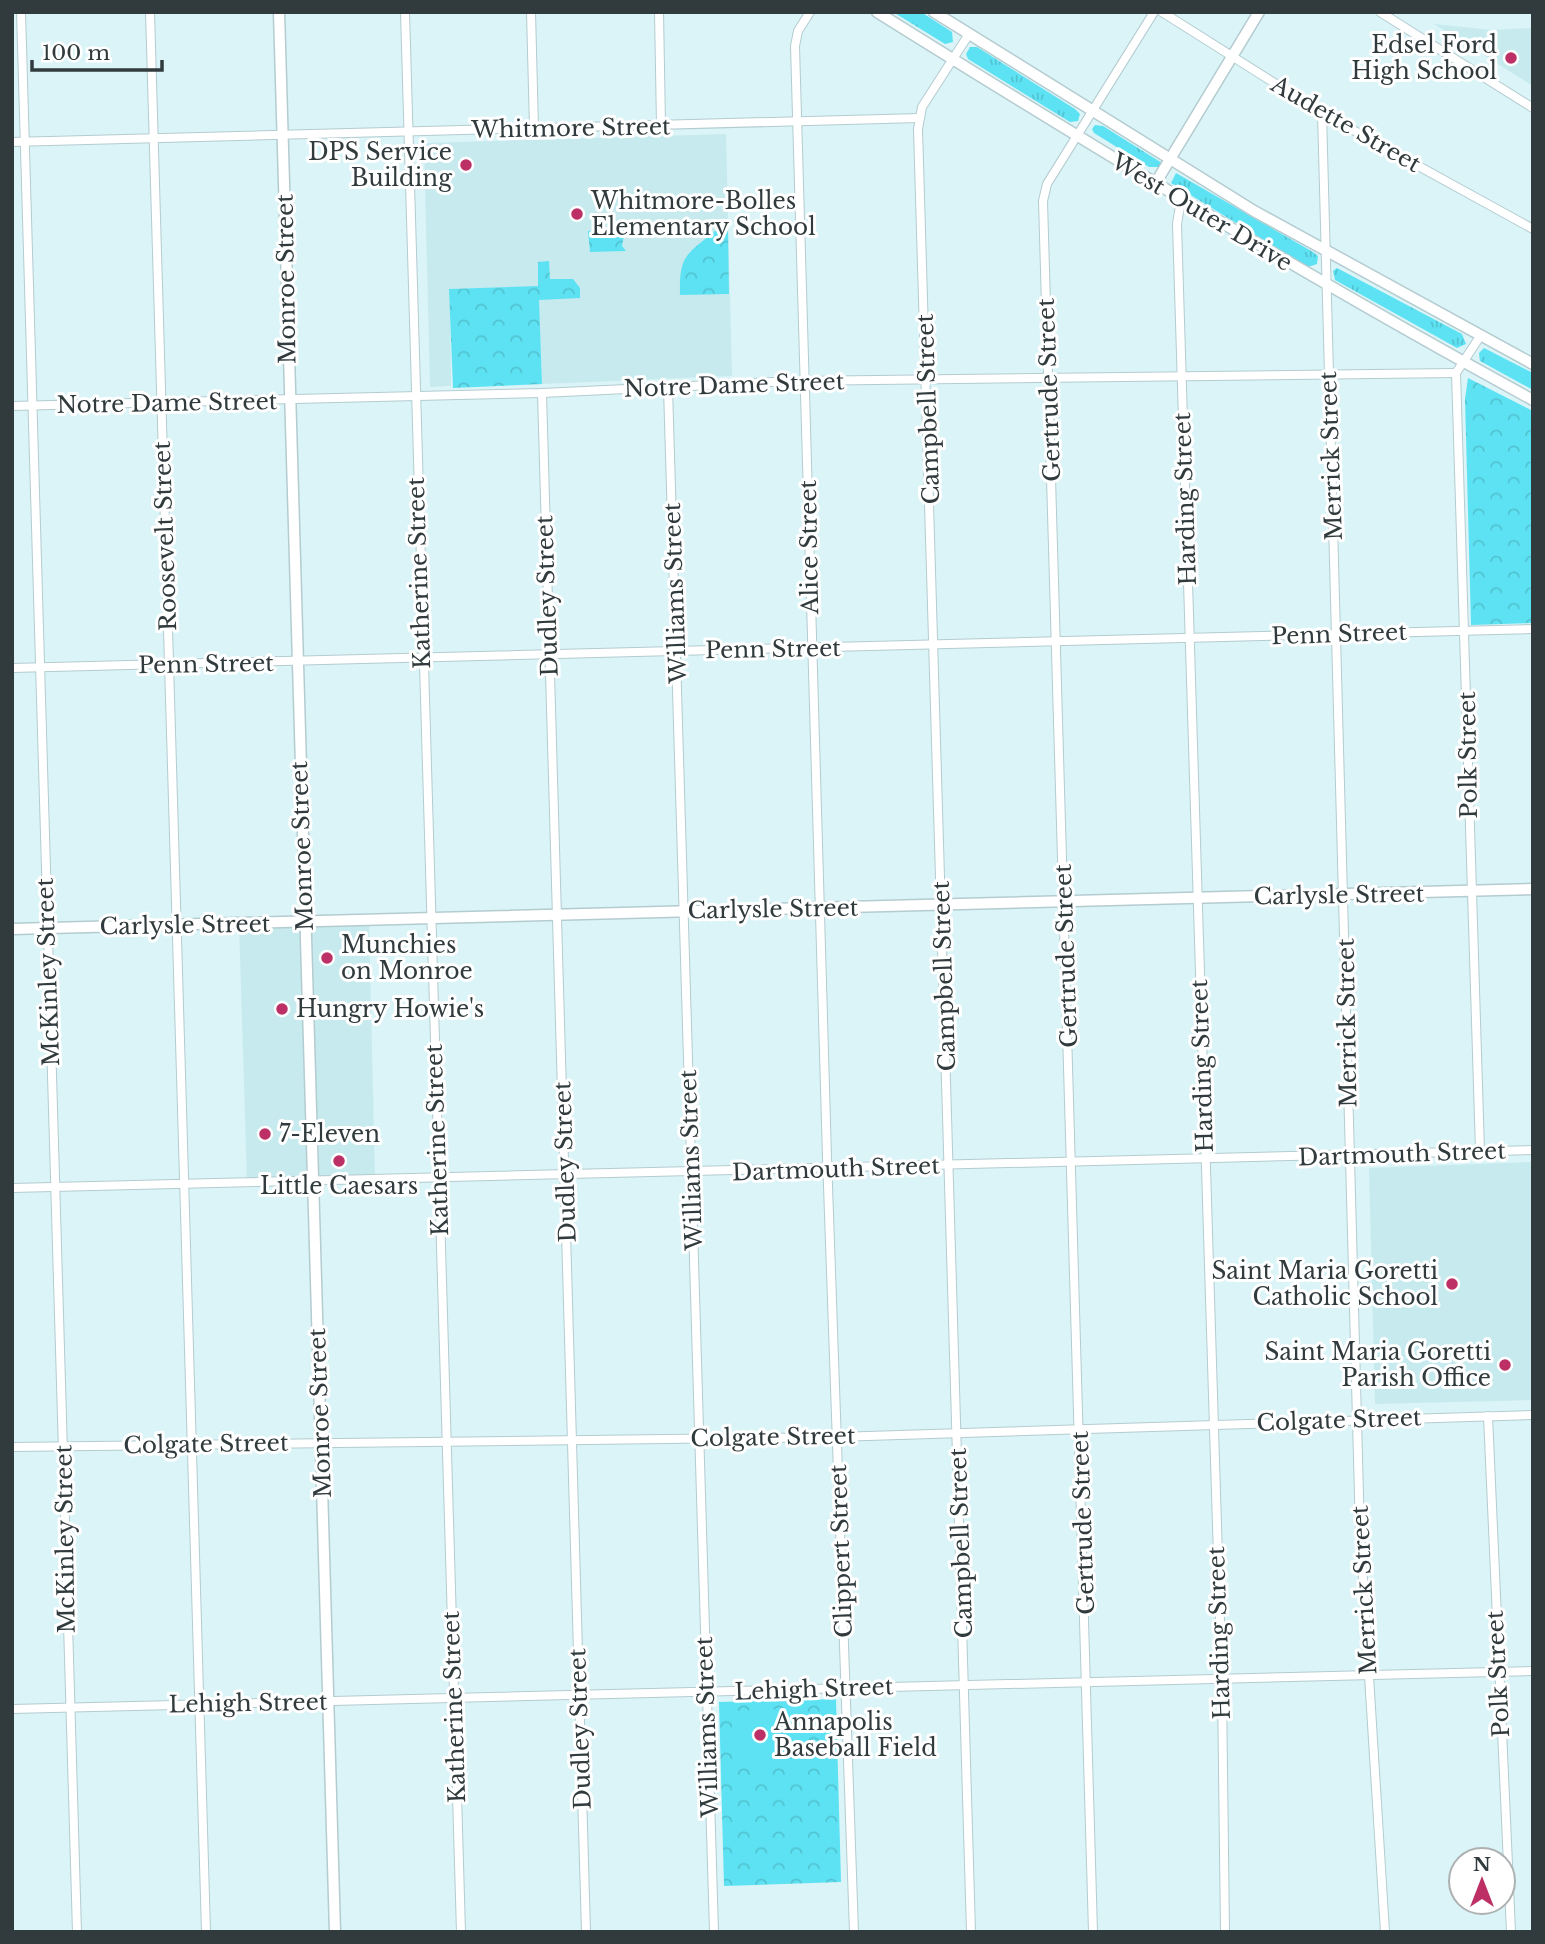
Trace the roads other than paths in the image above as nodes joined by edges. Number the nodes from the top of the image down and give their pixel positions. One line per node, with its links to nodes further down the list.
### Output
1 (21, 12): 29 (street, McKinley Street)
2 (150, 12): 27 (street, Roosevelt Street)
3 (279, 12): 25 (street, Monroe Street)
4 (405, 12): 24 (street, Katherine Street)
5 (531, 12): 23 (street)
6 (659, 12): 22 (street)
7 (810, 12): 21 (street, Alice Street)
8 (877, 12): 16 (street, West Outer Drive)
9 (934, 12): 14 (street, West Outer Drive)
10 (1154, 12): 18 (street, Gertrude Street)
11 (1162, 12): 15 (street, Audette Street)
12 (1259, 12): 15 (street)
13 (1380, 12): 17 (street)
14 (969, 34): 16 (street, Campbell Street); 18 (street, West Outer Drive)
15 (1232, 56): 19 (street, Audette Street); 30 (street)
16 (953, 60): 20 (street, Campbell Street); 26 (street, West Outer Drive)
17 (1533, 108)
18 (1093, 111): 26 (street, Gertrude Street); 30 (street, West Outer Drive)
19 (1322, 113): 33 (street, Audette Street); 34 (street, Merrick Street)
20 (920, 118): 21 (street, Whitmore Street); 43 (street, Campbell Street)
21 (797, 122): 22 (street, Whitmore Street); 44 (street, Alice Street)
22 (661, 125): 23 (street, Whitmore Street)
23 (534, 128): 24 (street, Whitmore Street)
24 (409, 132): 25 (street, Whitmore Street); 47 (street, Katherine Street)
25 (282, 135): 27 (street, Whitmore Street); 48 (street, Monroe Street)
26 (1077, 137): 31 (street, West Outer Drive); 42 (street, Gertrude Street)
27 (154, 138): 29 (street, Whitmore Street); 50 (street, Roosevelt Street)
28 (12, 142): 29 (street, Whitmore Street)
29 (24, 142): 51 (street, McKinley Street)
30 (1170, 160): 31 (street); 34 (street, West Outer Drive)
31 (1155, 184): 32 (street, West Outer Drive)
32 (1181, 200): 35 (street, West Outer Drive); 41 (street, Harding Street)
33 (1533, 229)
34 (1324, 249): 35 (street, Merrick Street); 36 (street, West Outer Drive)
35 (1326, 286): 37 (street, West Outer Drive); 40 (street, Merrick Street)
36 (1481, 335): 37 (street); 38 (street, West Outer Drive)
37 (1463, 362): 39 (street); 49 (street, West Outer Drive)
38 (1533, 364)
39 (1456, 373): 40 (street, Notre Dame Street); 54 (street, Polk Street)
40 (1328, 376): 41 (street, Notre Dame Street); 55 (street, Merrick Street)
41 (1181, 377): 42 (street, Notre Dame Street); 56 (street, Harding Street)
42 (1049, 378): 43 (street, Notre Dame Street); 57 (street, Gertrude Street)
43 (928, 380): 44 (street, Notre Dame Street); 58 (street, Campbell Street)
44 (806, 381): 45 (street, Notre Dame Street); 59 (street, Alice Street)
45 (668, 388): 46 (street, Notre Dame Street); 60 (street, Williams Street)
46 (542, 393): 47 (street, Notre Dame Street); 61 (street, Dudley Street)
47 (415, 397): 48 (street, Notre Dame Street); 62 (street, Katherine Street)
48 (289, 400): 50 (street, Notre Dame Street); 63 (street, Monroe Street)
49 (1533, 400)
50 (161, 403): 51 (street, Notre Dame Street); 64 (street, Roosevelt Street)
51 (31, 406): 52 (street, Notre Dame Street); 65 (street, McKinley Street)
52 (12, 407)
53 (1533, 629): 54 (street, Penn Street)
54 (1465, 631): 55 (street, Penn Street); 68 (street, Polk Street)
55 (1337, 634): 56 (street, Penn Street); 69 (street, Merrick Street)
56 (1189, 639): 57 (street, Penn Street); 70 (street, Harding Street)
57 (1056, 642): 58 (street, Penn Street); 71 (street, Gertrude Street)
58 (934, 646): 59 (street, Penn Street); 72 (street, Campbell Street)
59 (812, 649): 60 (street, Penn Street); 73 (street, Alice Street)
60 (677, 650): 61 (street, Penn Street); 74 (street, Williams Street)
61 (548, 654): 62 (street, Penn Street); 75 (street, Dudley Street)
62 (422, 658): 63 (street, Penn Street); 76 (street, Katherine Street)
63 (297, 662): 64 (street, Penn Street); 77 (street, Monroe Street)
64 (168, 665): 65 (street, Penn Street); 78 (street, Roosevelt Street)
65 (39, 667): 66 (street, Penn Street); 79 (street, McKinley Street)
66 (12, 668)
67 (1533, 889): 68 (street, Carlysle Street)
68 (1471, 891): 69 (street, Carlysle Street); 82 (street, Polk Street)
69 (1344, 895): 70 (street, Carlysle Street); 83 (street, Merrick Street)
70 (1196, 898): 71 (street, Carlysle Street); 84 (street, Harding Street)
71 (1065, 902): 72 (street, Carlysle Street); 85 (street, Gertrude Street)
72 (941, 905): 73 (street, Carlysle Street); 86 (street, Campbell Street)
73 (821, 908): 74 (street, Carlysle Street); 87 (street, Alice Street)
74 (684, 912): 75 (street, Carlysle Street); 88 (street, Williams Street)
75 (556, 915): 76 (street, Carlysle Street); 89 (street, Dudley Street)
76 (430, 919): 77 (street, Carlysle Street); 90 (street, Katherine Street)
77 (304, 922): 78 (street, Carlysle Street); 91 (street, Monroe Street)
78 (177, 925): 79 (street, Carlysle Street); 92 (street, Roosevelt Street)
79 (46, 928): 80 (street, Carlysle Street); 93 (street, McKinley Street)
80 (12, 929)
81 (1533, 1150): 82 (street, Dartmouth Street)
82 (1480, 1151): 83 (street, Dartmouth Street)
83 (1350, 1155): 84 (street, Dartmouth Street); 97 (street, Merrick Street)
84 (1205, 1159): 85 (street, Dartmouth Street); 98 (street, Harding Street)
85 (1072, 1162): 86 (street, Dartmouth Street); 99 (street, Gertrude Street)
86 (950, 1166): 87 (street, Dartmouth Street); 100 (street, Campbell Street)
87 (827, 1169): 88 (street, Dartmouth Street); 101 (street, Clippert Street)
88 (691, 1172): 89 (street, Dartmouth Street); 102 (street, Williams Street)
89 (566, 1176): 90 (street, Dartmouth Street); 103 (street, Dudley Street)
90 (438, 1179): 91 (street, Dartmouth Street); 104 (street, Katherine Street)
91 (312, 1182): 92 (street, Dartmouth Street); 105 (street, Monroe Street)
92 (184, 1185): 93 (street, Dartmouth Street); 106 (street, Roosevelt Street)
93 (55, 1186): 94 (street, Dartmouth Street); 108 (street, McKinley Street)
94 (12, 1188)
95 (1533, 1415): 96 (street, Colgate Street)
96 (1488, 1416): 97 (street, Colgate Street); 110 (street, Polk Street)
97 (1357, 1420): 98 (street, Colgate Street); 111 (street, Merrick Street)
98 (1213, 1424): 99 (street, Colgate Street); 112 (street, Harding Street)
99 (1080, 1429): 100 (street, Colgate Street); 113 (street, Gertrude Street)
100 (958, 1433): 101 (street, Colgate Street); 114 (street, Campbell Street)
101 (836, 1437): 102 (street, Colgate Street); 115 (street, Clippert Street)
102 (700, 1438): 103 (street, Colgate Street); 116 (street, Williams Street)
103 (574, 1439): 104 (street, Colgate Street); 117 (street, Dudley Street)
104 (447, 1441): 105 (street, Colgate Street); 118 (street, Katherine Street)
105 (322, 1442): 106 (street, Colgate Street); 119 (street, Monroe Street)
106 (192, 1445): 108 (street, Colgate Street); 120 (street, Roosevelt Street)
107 (12, 1447): 108 (street, Colgate Street)
108 (63, 1447): 121 (street, McKinley Street)
109 (1533, 1671): 110 (street, Lehigh Street)
110 (1498, 1672): 111 (street, Lehigh Street); 134 (street, Polk Street)
111 (1368, 1676): 112 (street, Lehigh Street); 133 (street, Merrick Street)
112 (1219, 1679): 113 (street, Lehigh Street); 132 (street, Harding Street)
113 (1088, 1682): 114 (street, Lehigh Street); 131 (street, Gertrude Street)
114 (965, 1685): 115 (street, Lehigh Street); 130 (street, Campbell Street)
115 (846, 1688): 116 (street, Lehigh Street); 129 (street, Clippert Street)
116 (706, 1692): 117 (street, Lehigh Street); 128 (street, Williams Street)
117 (579, 1695): 118 (street, Lehigh Street); 127 (street, Dudley Street)
118 (453, 1698): 119 (street, Lehigh Street); 126 (street, Katherine Street)
119 (328, 1701): 120 (street, Lehigh Street); 125 (street, Monroe Street)
120 (199, 1704): 121 (street, Lehigh Street); 124 (street, Roosevelt Street)
121 (69, 1707): 122 (street, Lehigh Street); 123 (street, McKinley Street)
122 (12, 1709)
123 (77, 1932)
124 (206, 1932)
125 (335, 1932)
126 (461, 1932)
127 (586, 1932)
128 (714, 1932)
129 (854, 1932)
130 (971, 1932)
131 (1093, 1932)
132 (1225, 1932)
133 (1385, 1932)
134 (1511, 1932)

